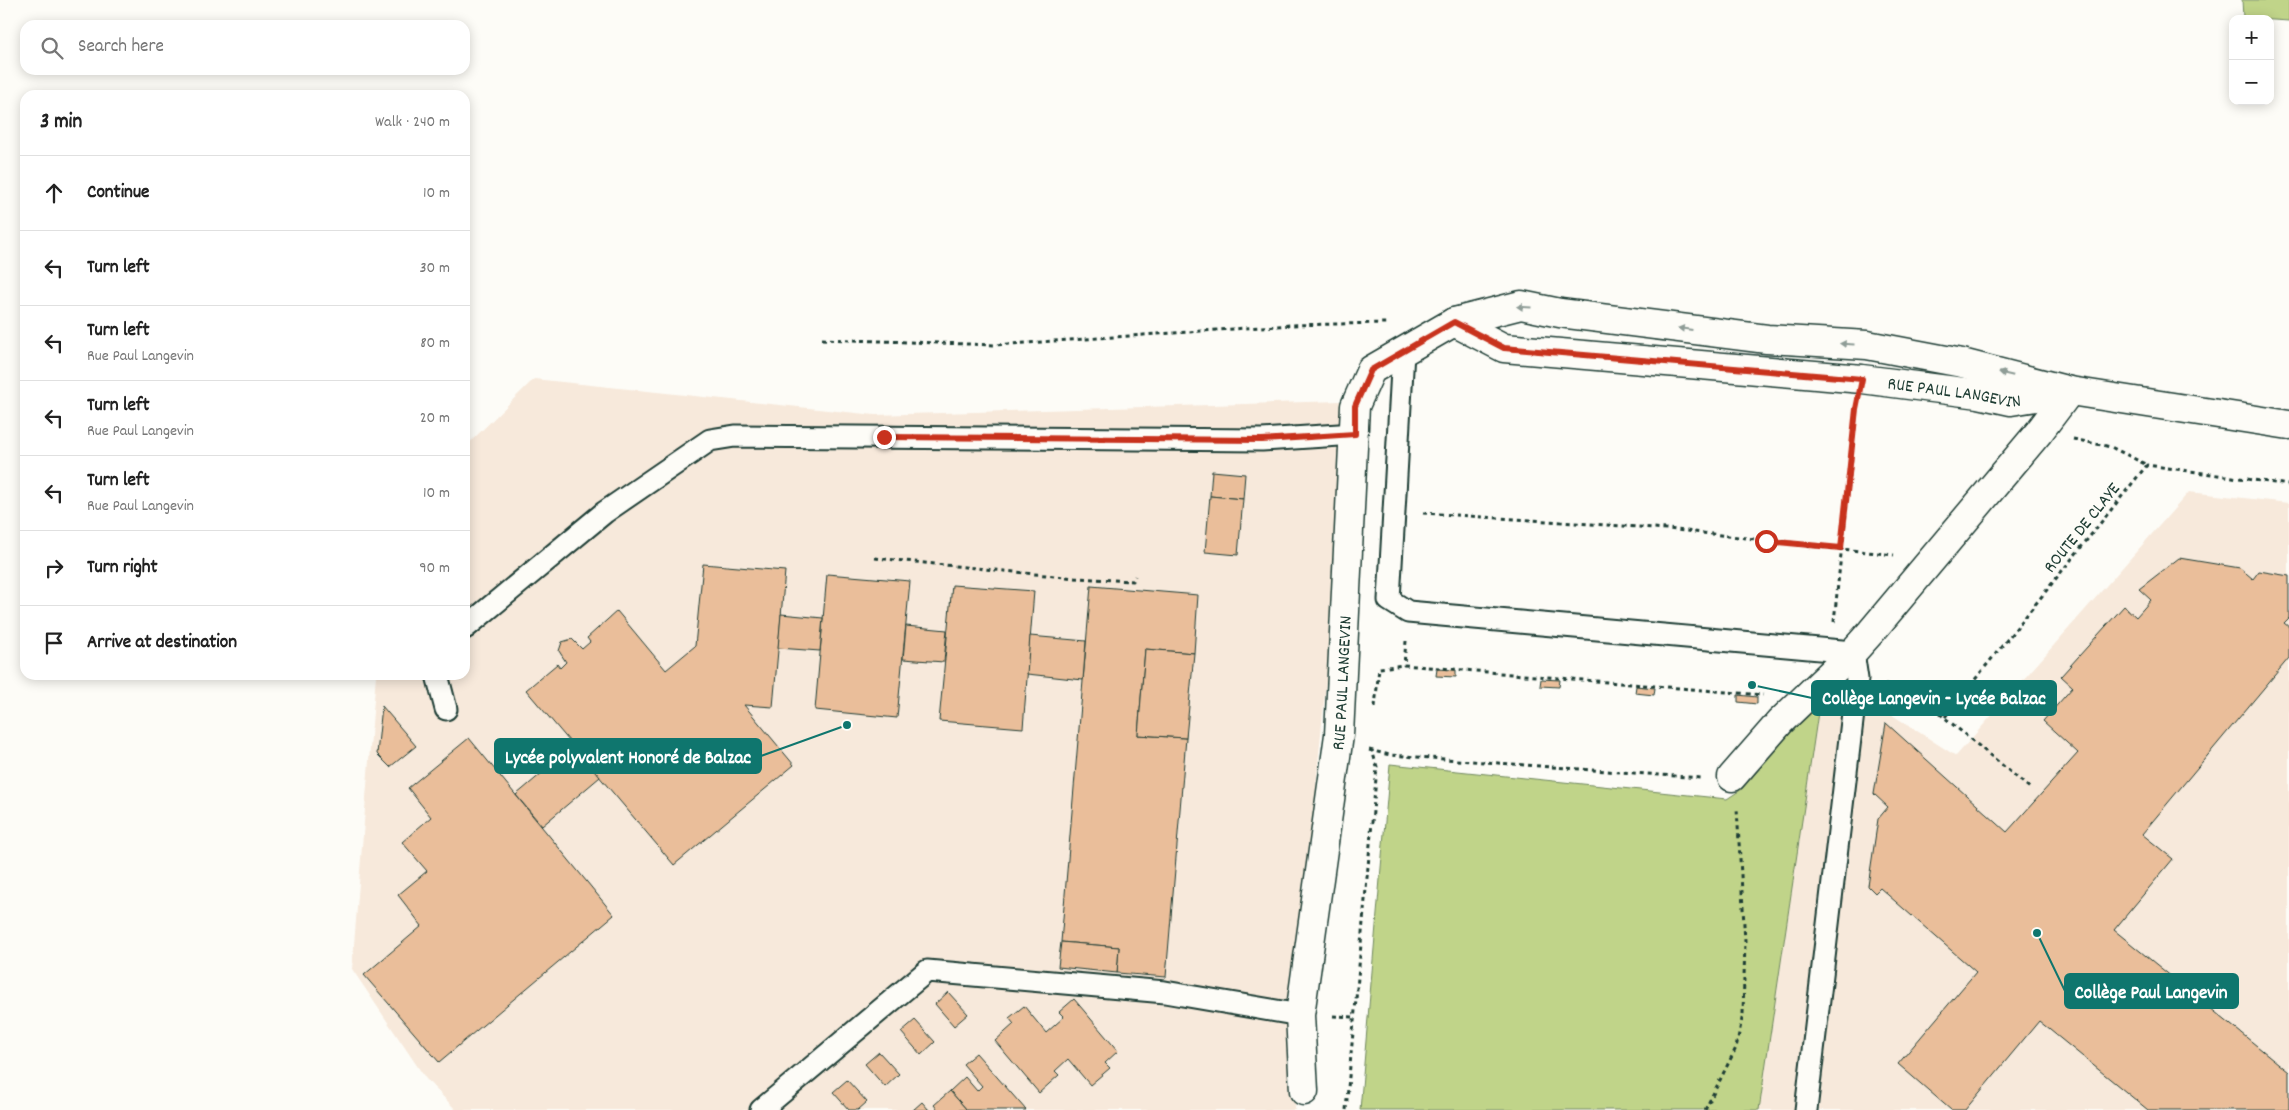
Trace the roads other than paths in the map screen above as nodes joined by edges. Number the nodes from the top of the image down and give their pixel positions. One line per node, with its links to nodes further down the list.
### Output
1 (1454, 322): 2 (street, RUE PAUL LANGEVIN); 3 (street, RUE PAUL LANGEVIN, one-way to 1); 3 (street, RUE PAUL LANGEVIN)
2 (1403, 352): 5 (street, RUE PAUL LANGEVIN); 7 (lane)
3 (2070, 391): 4 (street, RUE PAUL LANGEVIN); 7 (street)
4 (2289, 425)
5 (1355, 434): 6 (lane); 11 (street, RUE PAUL LANGEVIN)
6 (470, 624)
7 (1842, 651): 10 (street); 14 (lane)
8 (438, 680): 9 (lane)
9 (446, 709)
10 (1732, 777)
11 (1300, 1015): 12 (street, RUE PAUL LANGEVIN); 13 (lane)
12 (1304, 1091)
13 (761, 1110)
14 (1806, 1110)

